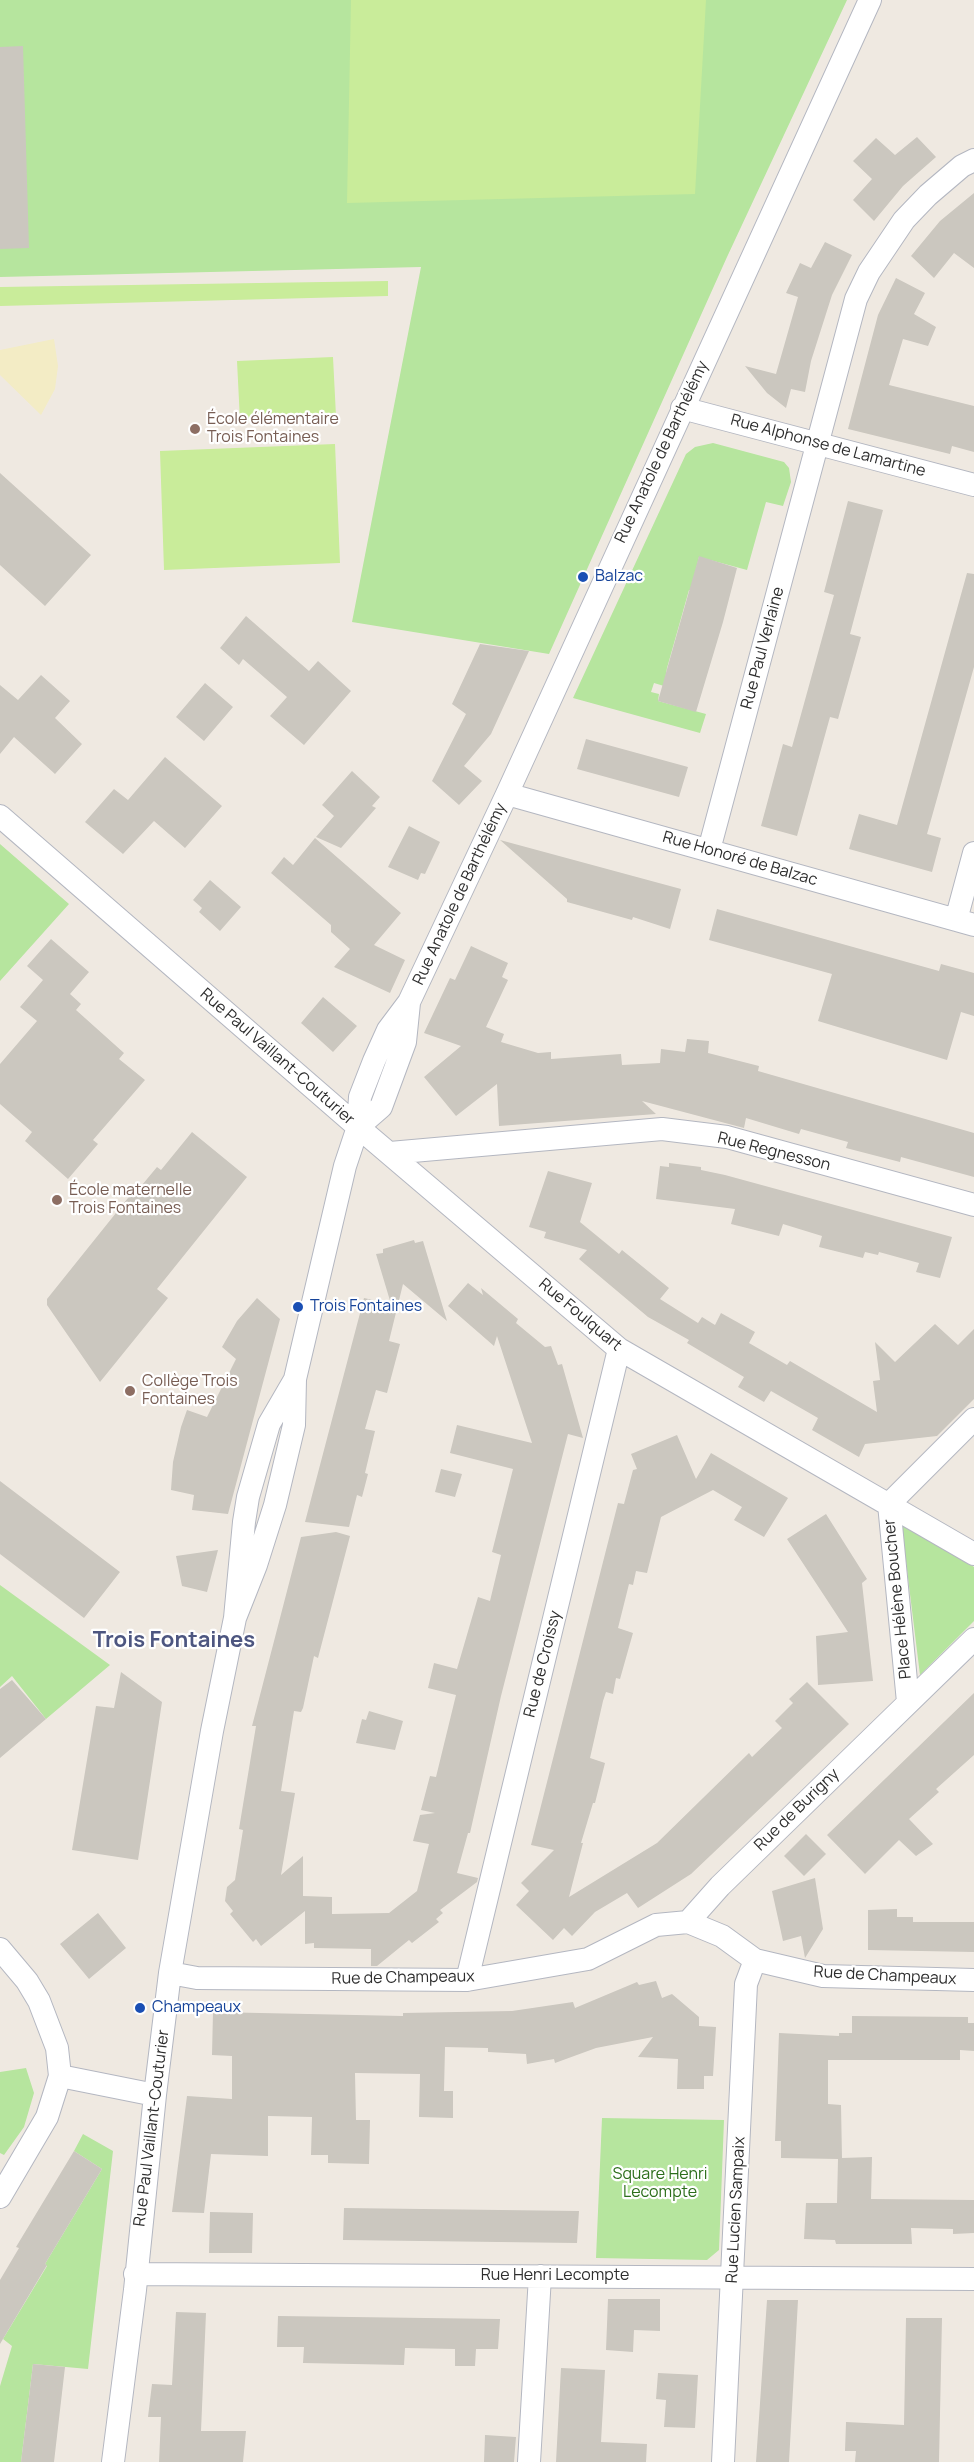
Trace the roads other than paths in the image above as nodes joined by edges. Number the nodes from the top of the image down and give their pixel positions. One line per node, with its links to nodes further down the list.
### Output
1 (870, 0): 3 (street, Rue Anatole de Barthélémy)
2 (974, 160): 4 (street, Rue Paul Verlaine)
3 (682, 408): 4 (street, Rue Alphonse de Lamartine); 6 (street, Rue Anatole de Barthélémy)
4 (817, 445): 5 (street, Rue Alphonse de Lamartine); 8 (street, Rue Paul Verlaine)
5 (974, 484)
6 (507, 794): 8 (street, Rue Honoré de Balzac); 11 (street, Rue Anatole de Barthélémy)
7 (0, 816): 11 (street, Rue Paul Vaillant-Couturier)
8 (708, 850): 10 (street, Rue Honoré de Balzac)
9 (974, 853): 10 (street)
10 (965, 922)
11 (358, 1127): 12 (street, Rue Foulquart); 23 (street, Rue Paul Vaillant-Couturier)
12 (390, 1153): 13 (street, Rue Regnesson); 14 (street, Rue Foulquart)
13 (974, 1205)
14 (619, 1349): 16 (street, Rue Foulquart); 24 (street, Rue de Croissy)
15 (974, 1419): 16 (street)
16 (889, 1504): 17 (street, Place Hélène Boucher); 19 (street, Place Hélène Boucher)
17 (974, 1554)
18 (974, 1639): 19 (street, Place Hélène Boucher)
19 (908, 1702): 20 (street, Rue de Burigny)
20 (688, 1922): 22 (street, Rue de Champeaux); 24 (street, Rue de Champeaux)
21 (0, 1949): 26 (street)
22 (755, 1960): 25 (street, Rue de Champeaux); 31 (street, Rue Lucien Sampaix)
23 (170, 1973): 24 (street, Rue de Champeaux); 27 (street, Rue Paul Vaillant-Couturier)
24 (467, 1980)
25 (974, 1980)
26 (60, 2076): 27 (street); 28 (street)
27 (155, 2095): 29 (street, Rue Paul Vaillant-Couturier)
28 (0, 2197)
29 (135, 2274): 30 (street, Rue Henri Lecompte); 33 (street, Rue Paul Vaillant-Couturier)
30 (540, 2276): 31 (street, Rue Henri Lecompte); 34 (street)
31 (733, 2278): 32 (street, Rue Henri Lecompte); 35 (street, Rue Lucien Sampaix)
32 (974, 2279)
33 (113, 2462)
34 (529, 2462)
35 (723, 2462)

